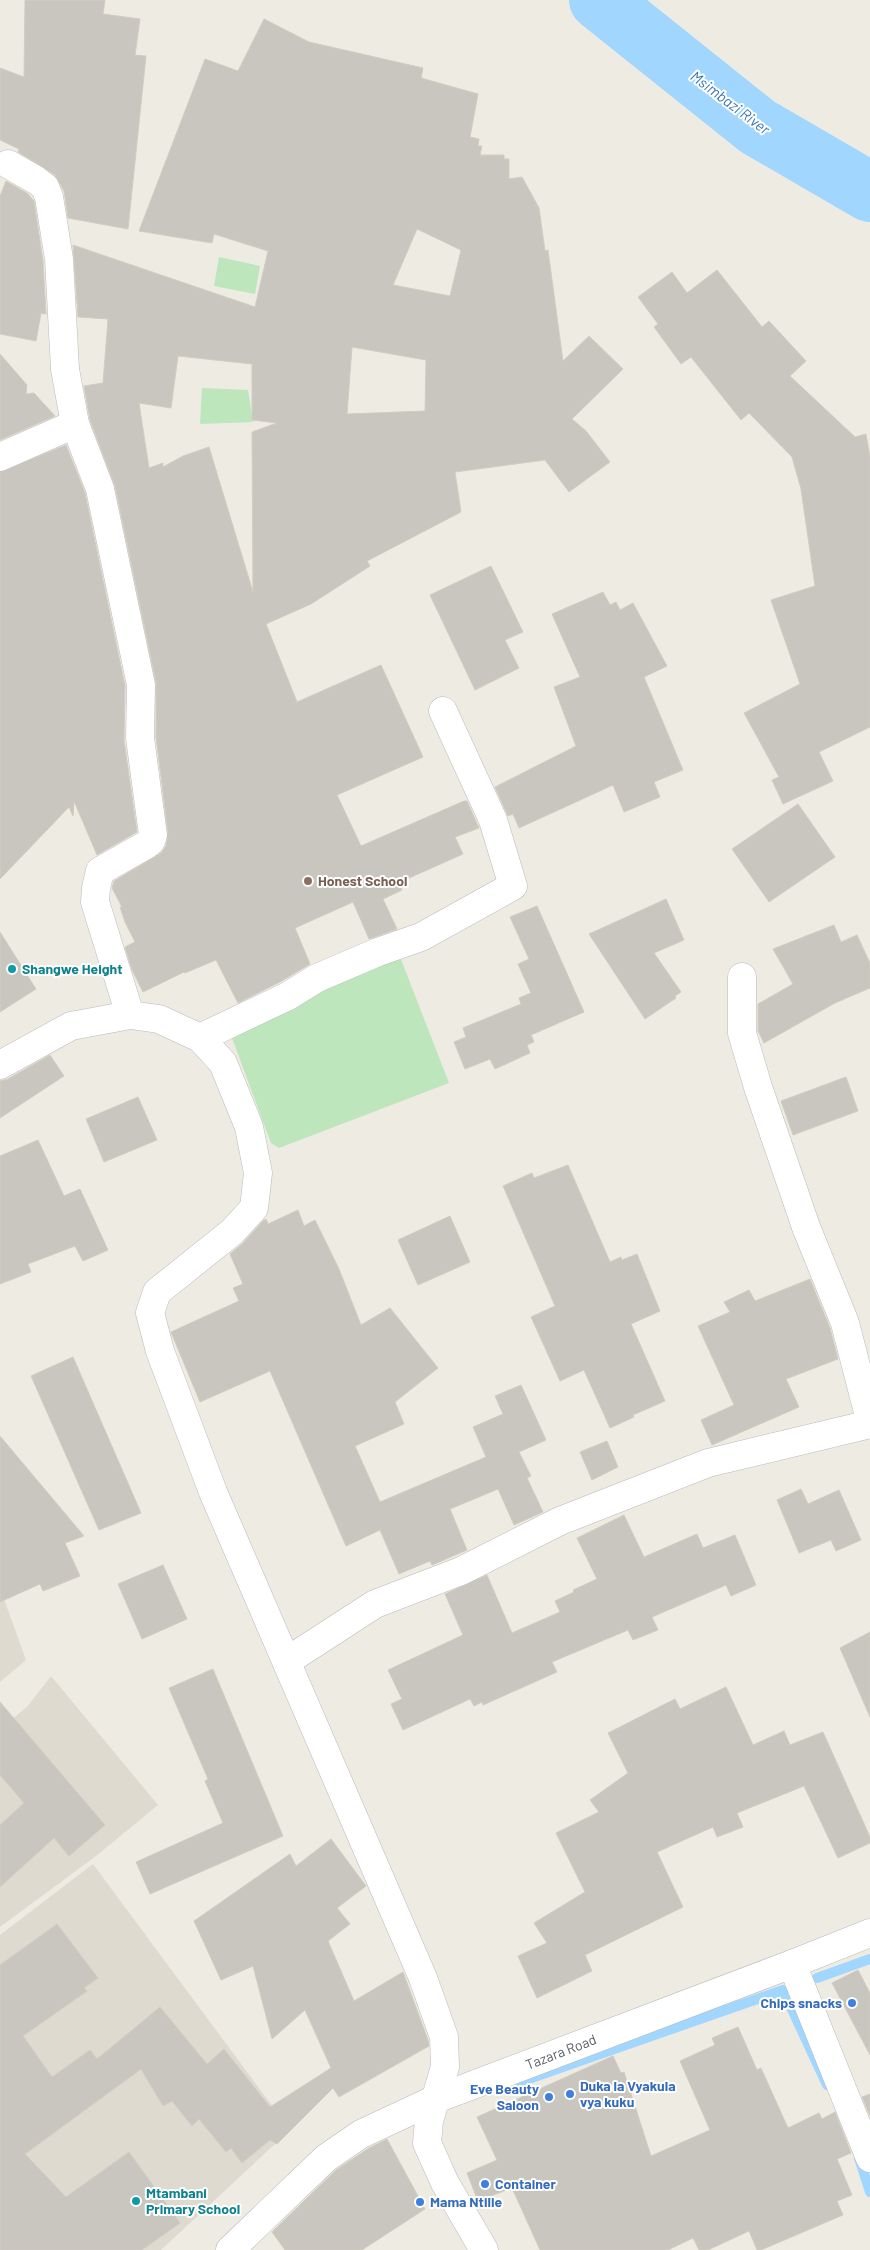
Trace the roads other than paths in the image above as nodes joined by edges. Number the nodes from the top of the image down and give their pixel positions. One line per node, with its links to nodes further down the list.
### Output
1 (8, 164): 2 (street)
2 (75, 424): 3 (street); 6 (street)
3 (0, 457)
4 (443, 711): 7 (street)
5 (742, 976): 9 (street)
6 (130, 1015): 7 (street); 8 (street)
7 (200, 1038): 11 (street)
8 (0, 1065)
9 (870, 1420)
10 (870, 1424): 11 (street)
11 (287, 1661): 14 (street)
12 (870, 1932): 13 (street, Tazara Road)
13 (792, 1964): 14 (street, Tazara Road); 15 (street)
14 (436, 2100): 16 (street, Tazara Road); 17 (street)
15 (870, 2158)
16 (230, 2250)
17 (484, 2250)

